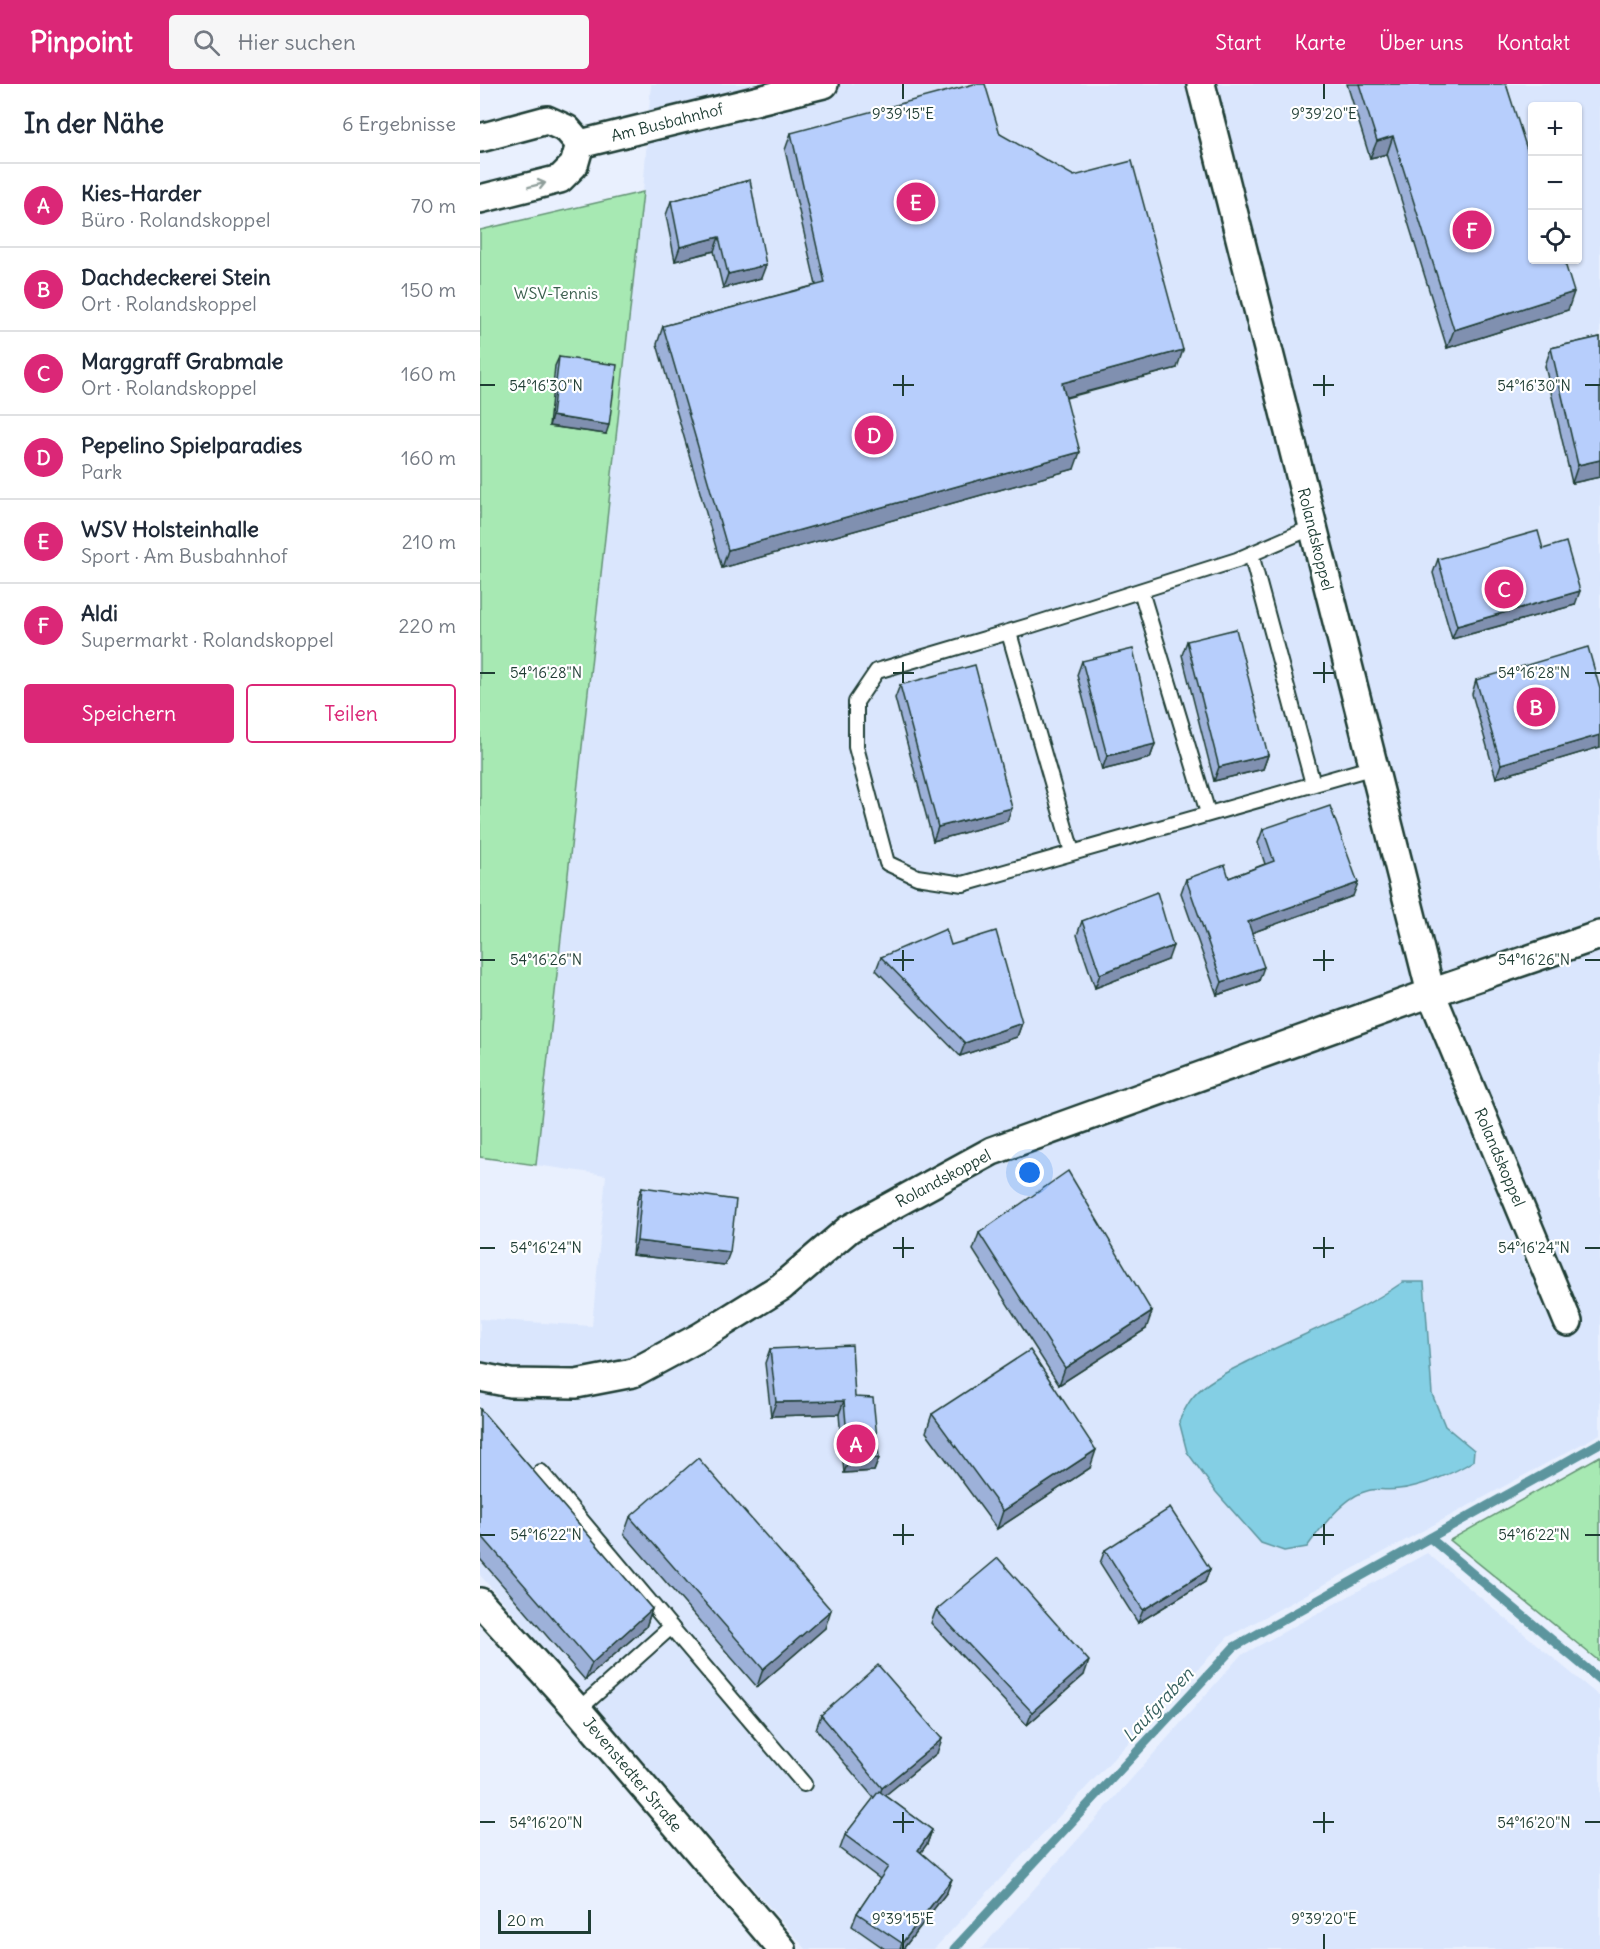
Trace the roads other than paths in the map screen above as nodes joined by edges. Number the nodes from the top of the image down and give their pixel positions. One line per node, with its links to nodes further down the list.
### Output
1 (824, 84): 4 (street, Am Busbahnhof)
2 (1201, 84): 6 (street, Rolandskoppel)
3 (480, 138): 4 (street)
4 (579, 144): 5 (street, one-way to 4)
5 (480, 199)
6 (1313, 527): 7 (lane); 10 (street, Rolandskoppel)
7 (1251, 554): 8 (lane); 11 (lane)
8 (1141, 591): 9 (lane); 12 (lane)
9 (1009, 633): 13 (lane); 13 (lane)
10 (1374, 767): 11 (lane); 15 (street, Rolandskoppel)
11 (1313, 784): 12 (lane)
12 (1208, 813): 13 (lane)
13 (1072, 852)
14 (1600, 935): 15 (street, Rolandskoppel)
15 (1431, 993): 16 (street, Rolandskoppel); 17 (street, Rolandskoppel)
16 (1568, 1322)
17 (480, 1377)
18 (541, 1472): 20 (lane)
19 (480, 1602): 21 (street, Jevenstedter Straße)
20 (671, 1628): 21 (lane); 22 (lane)
21 (578, 1710): 23 (street, Jevenstedter Straße)
22 (804, 1784)
23 (782, 1949)

